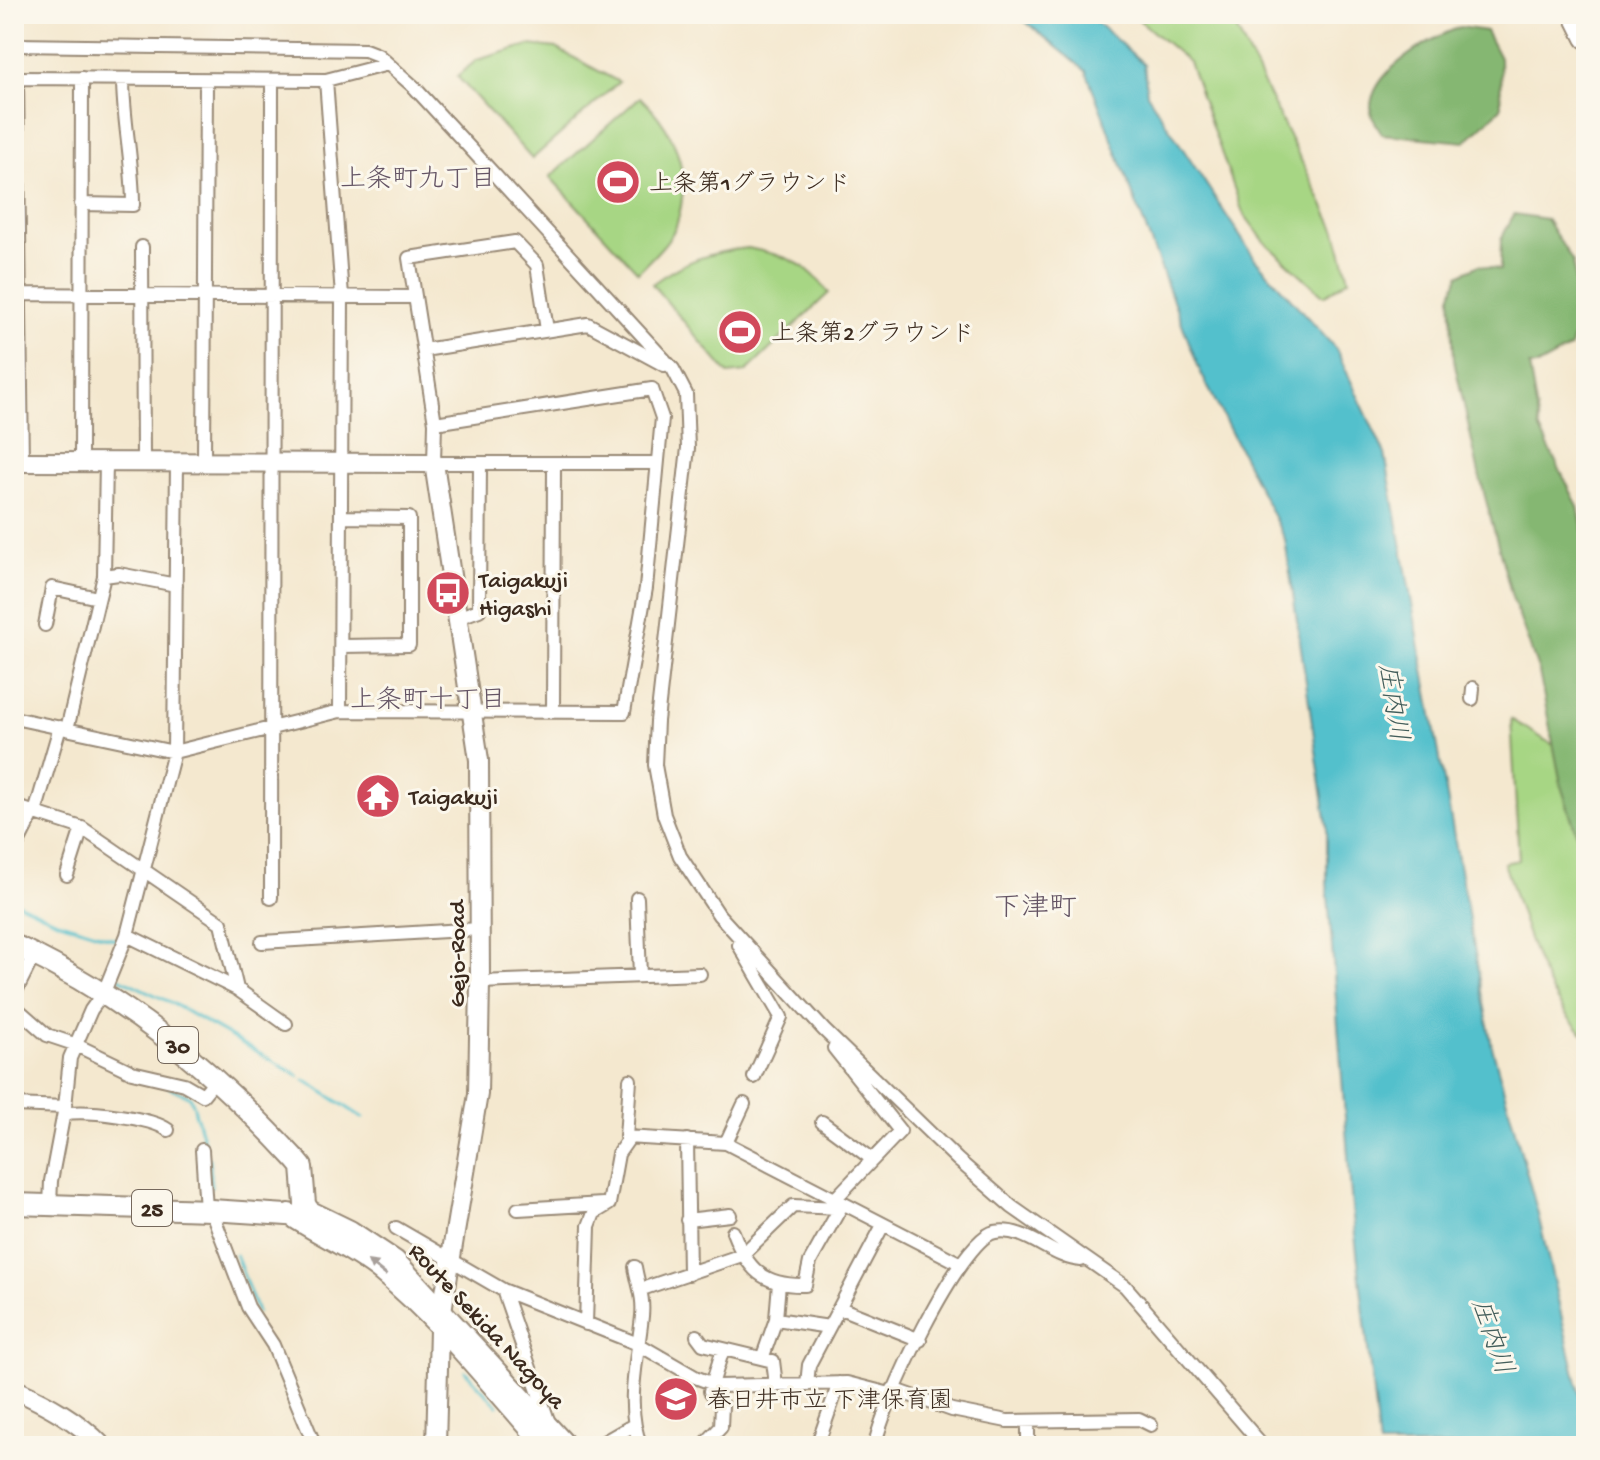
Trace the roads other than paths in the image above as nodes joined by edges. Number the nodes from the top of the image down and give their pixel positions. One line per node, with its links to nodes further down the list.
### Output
1 (1574, 14): 2 (main road)
2 (1586, 38)
3 (14, 45): 4 (street)
4 (388, 64): 8 (street); 22 (street)
5 (16, 78): 6 (street); 13 (street)
6 (82, 78): 7 (street); 11 (street)
7 (123, 79): 9 (street); 11 (street)
8 (326, 80): 10 (street); 18 (street)
9 (206, 81): 10 (street); 17 (street)
10 (272, 82): 16 (street)
11 (81, 204): 14 (street)
12 (142, 247): 15 (street)
13 (17, 294): 14 (street); 27 (street)
14 (80, 294): 15 (street); 28 (street)
15 (143, 295): 17 (street); 24 (street)
16 (274, 295): 17 (street); 18 (street); 26 (street)
17 (206, 296): 25 (street)
18 (342, 296): 19 (street); 31 (street)
19 (415, 297): 20 (street); 21 (street)
20 (547, 330): 21 (street); 22 (street)
21 (424, 350): 23 (street)
22 (673, 369): 60 (street)
23 (435, 423): 32 (street); 33 (street)
24 (143, 461): 29 (street); 30 (street)
25 (204, 461): 26 (street); 30 (street)
26 (273, 461): 31 (street); 48 (street)
27 (18, 462): 28 (street)
28 (81, 462): 29 (street)
29 (106, 462): 37 (street)
30 (177, 462): 38 (street)
31 (342, 462): 32 (street); 36 (street)
32 (434, 463): 34 (street); 40 (street, Gejo-Road)
33 (656, 463): 35 (street); 44 (street)
34 (480, 464): 35 (street); 40 (street)
35 (554, 465): 44 (street)
36 (341, 517): 42 (street); 42 (street)
37 (104, 576): 38 (street); 39 (street)
38 (176, 585): 49 (street)
39 (98, 598): 41 (street); 47 (street)
40 (460, 617): 43 (street, Gejo-Road)
41 (45, 625)
42 (341, 646): 45 (street)
43 (474, 710): 44 (street); 45 (street); 58 (street, Gejo-Road)
44 (553, 710)
45 (340, 711): 48 (street)
46 (14, 718): 47 (street)
47 (64, 728): 49 (street); 51 (street)
48 (271, 729): 49 (street); 56 (street)
49 (174, 752): 54 (street)
50 (14, 806): 51 (street)
51 (34, 812): 52 (street); 53 (street)
52 (82, 828): 54 (street); 55 (street)
53 (14, 851)
54 (143, 870): 59 (street); 67 (street)
55 (67, 875)
56 (271, 898)
57 (637, 898): 65 (street)
58 (480, 929): 61 (street); 66 (street, Gejo-Road)
59 (127, 935): 67 (street); 68 (street)
60 (741, 939): 72 (street); 74 (street)
61 (262, 942)
62 (14, 945): 63 (main road, 30)
63 (34, 955): 68 (main road, 30); 69 (street)
64 (700, 974): 65 (street)
65 (640, 976): 66 (street)
66 (480, 982): 102 (street, Gejo-Road)
67 (237, 989): 71 (street)
68 (104, 992): 73 (street); 75 (main road, 30)
69 (14, 995)
70 (14, 1006): 73 (street)
71 (286, 1024)
72 (824, 1030): 86 (street); 103 (street)
73 (74, 1044): 75 (street); 79 (street)
74 (754, 1077)
75 (217, 1078): 87 (main road, 30)
76 (630, 1080): 82 (street)
77 (744, 1104): 84 (street)
78 (14, 1105): 79 (street)
79 (64, 1110): 81 (street); 90 (street)
80 (822, 1122): 86 (street)
81 (168, 1130)
82 (630, 1137): 83 (street); 91 (street)
83 (687, 1140): 84 (street); 97 (street)
84 (726, 1143): 89 (street)
85 (202, 1150): 93 (street)
86 (872, 1159): 89 (street)
87 (302, 1185): 94 (main road); 96 (main road, 30)
88 (14, 1204): 90 (main road, 25)
89 (839, 1204): 98 (street); 101 (street); 107 (street)
90 (50, 1205): 93 (main road, 25)
91 (600, 1207): 92 (street); 113 (street)
92 (518, 1209)
93 (209, 1210): 94 (main road, 25); 133 (street)
94 (289, 1214): 96 (main road, 25); 115 (main road, Route Sekida Nagoya, one-way to 94)
95 (730, 1215): 97 (street)
96 (321, 1219): 110 (main road, Route Sekida Nagoya)
97 (687, 1220): 106 (street)
98 (883, 1225): 104 (street); 111 (street)
99 (396, 1228): 102 (street)
100 (733, 1232): 101 (street)
101 (742, 1255): 106 (street); 107 (street)
102 (449, 1259): 109 (street); 110 (street, Gejo-Road)
103 (1085, 1260): 104 (street); 141 (street)
104 (959, 1263): 117 (street)
105 (635, 1267): 108 (street)
106 (689, 1274): 108 (street)
107 (779, 1283): 112 (street)
108 (642, 1289): 118 (street)
109 (503, 1290): 113 (street); 130 (street)
110 (442, 1308): 115 (street, Gejo-Road); 130 (main road, Route Sekida Nagoya)
111 (840, 1308): 114 (street); 117 (street)
112 (776, 1319): 114 (street); 120 (street)
113 (586, 1324): 118 (street)
114 (829, 1327): 123 (street)
115 (439, 1329): 130 (main road, Route Sekida Nagoya); 134 (street, Gejo-Road)
116 (697, 1336): 119 (street)
117 (920, 1340): 126 (street)
118 (638, 1344): 122 (street); 129 (street)
119 (723, 1349): 120 (street); 122 (street)
120 (763, 1356): 124 (street)
121 (839, 1383): 123 (street); 126 (street); 131 (street)
122 (712, 1384): 124 (street); 138 (street)
123 (807, 1384): 124 (street)
124 (776, 1385)
125 (14, 1389): 132 (street)
126 (891, 1392): 127 (street); 139 (street)
127 (1028, 1421): 128 (street); 140 (street)
128 (1151, 1425)
129 (632, 1426): 136 (street); 137 (street)
130 (548, 1437): 135 (main road, Route Sekida Nagoya)
131 (818, 1443)
132 (102, 1446)
133 (315, 1446)
134 (436, 1446)
135 (566, 1446)
136 (597, 1446)
137 (641, 1446)
138 (703, 1446)
139 (875, 1446)
140 (1028, 1446)
141 (1263, 1446)

